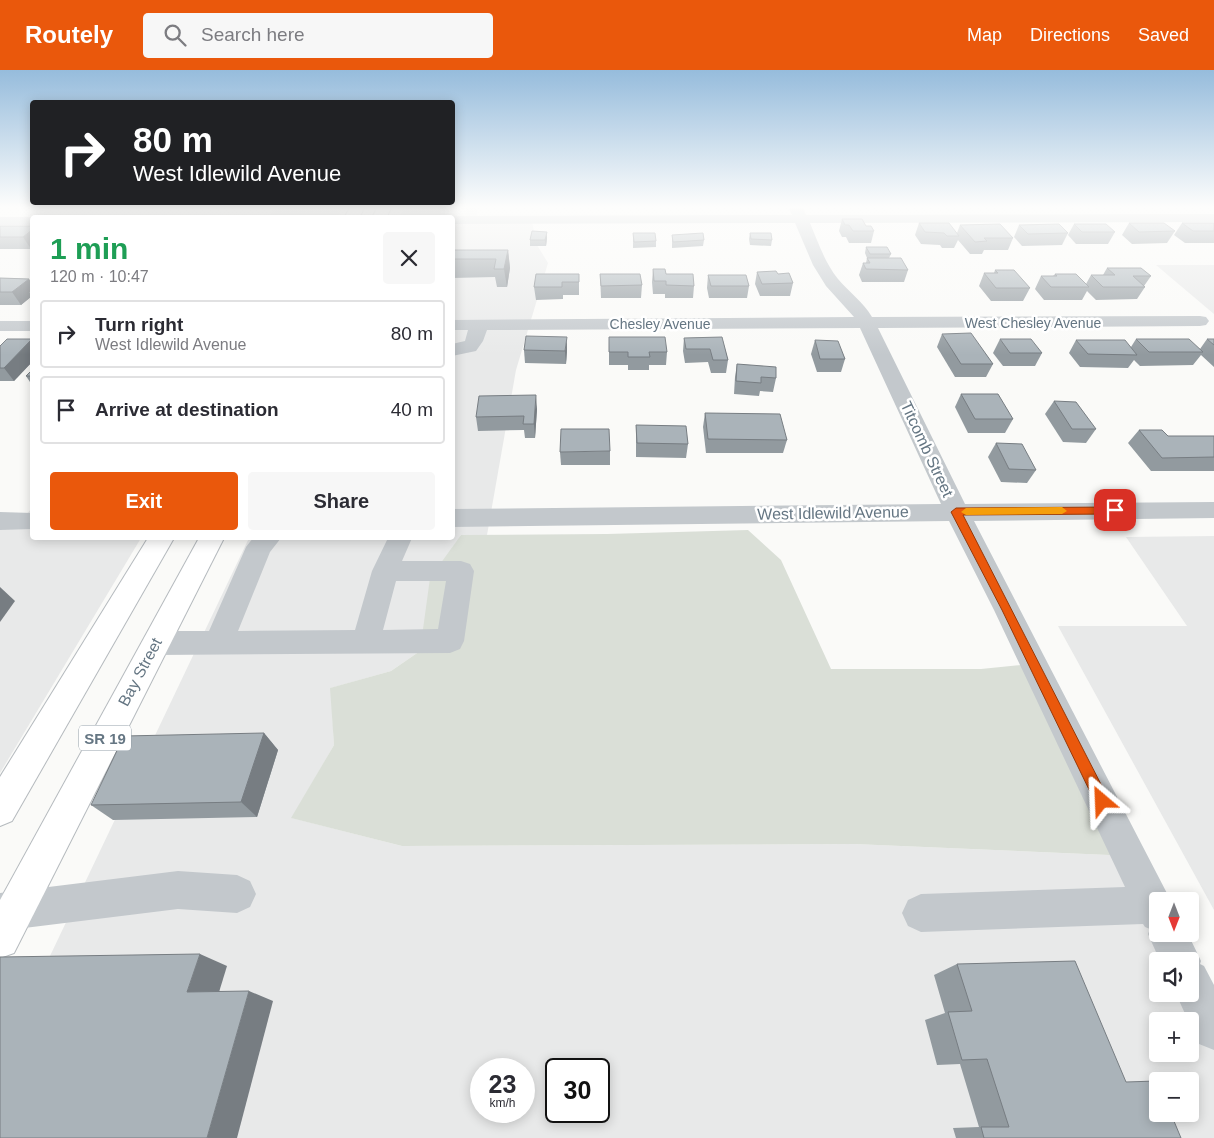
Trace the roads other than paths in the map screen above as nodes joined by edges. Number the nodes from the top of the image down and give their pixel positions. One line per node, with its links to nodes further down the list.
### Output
1 (817, 256): 3 (street, Titcomb Street)
2 (1200, 321): 3 (street, West Chesley Avenue)
3 (867, 323): 5 (street, Chesley Avenue); 10 (street, Titcomb Street)
4 (455, 325): 5 (street, Chesley Avenue)
5 (479, 325): 8 (street)
6 (0, 326): 7 (street)
7 (30, 326)
8 (455, 350)
9 (1214, 510): 10 (street, West Idlewild Avenue)
10 (956, 512): 11 (street, West Idlewild Avenue); 24 (street, Titcomb Street)
11 (455, 518)
12 (0, 521): 13 (street)
13 (30, 521)
14 (160, 540): 22 (main road)
15 (210, 540): 20 (main road, Bay Street / SR 19)
16 (266, 540): 21 (street)
17 (399, 540): 18 (street)
18 (385, 571): 19 (street); 19 (street)
19 (366, 640): 21 (street)
20 (156, 642): 21 (street); 27 (main road, Bay Street / SR 19)
21 (219, 642)
22 (0, 810)
23 (237, 894): 27 (street)
24 (1149, 898)
25 (921, 913): 26 (street)
26 (1149, 918)
27 (5, 920)
28 (1199, 998): 29 (street)
29 (1214, 1029)

